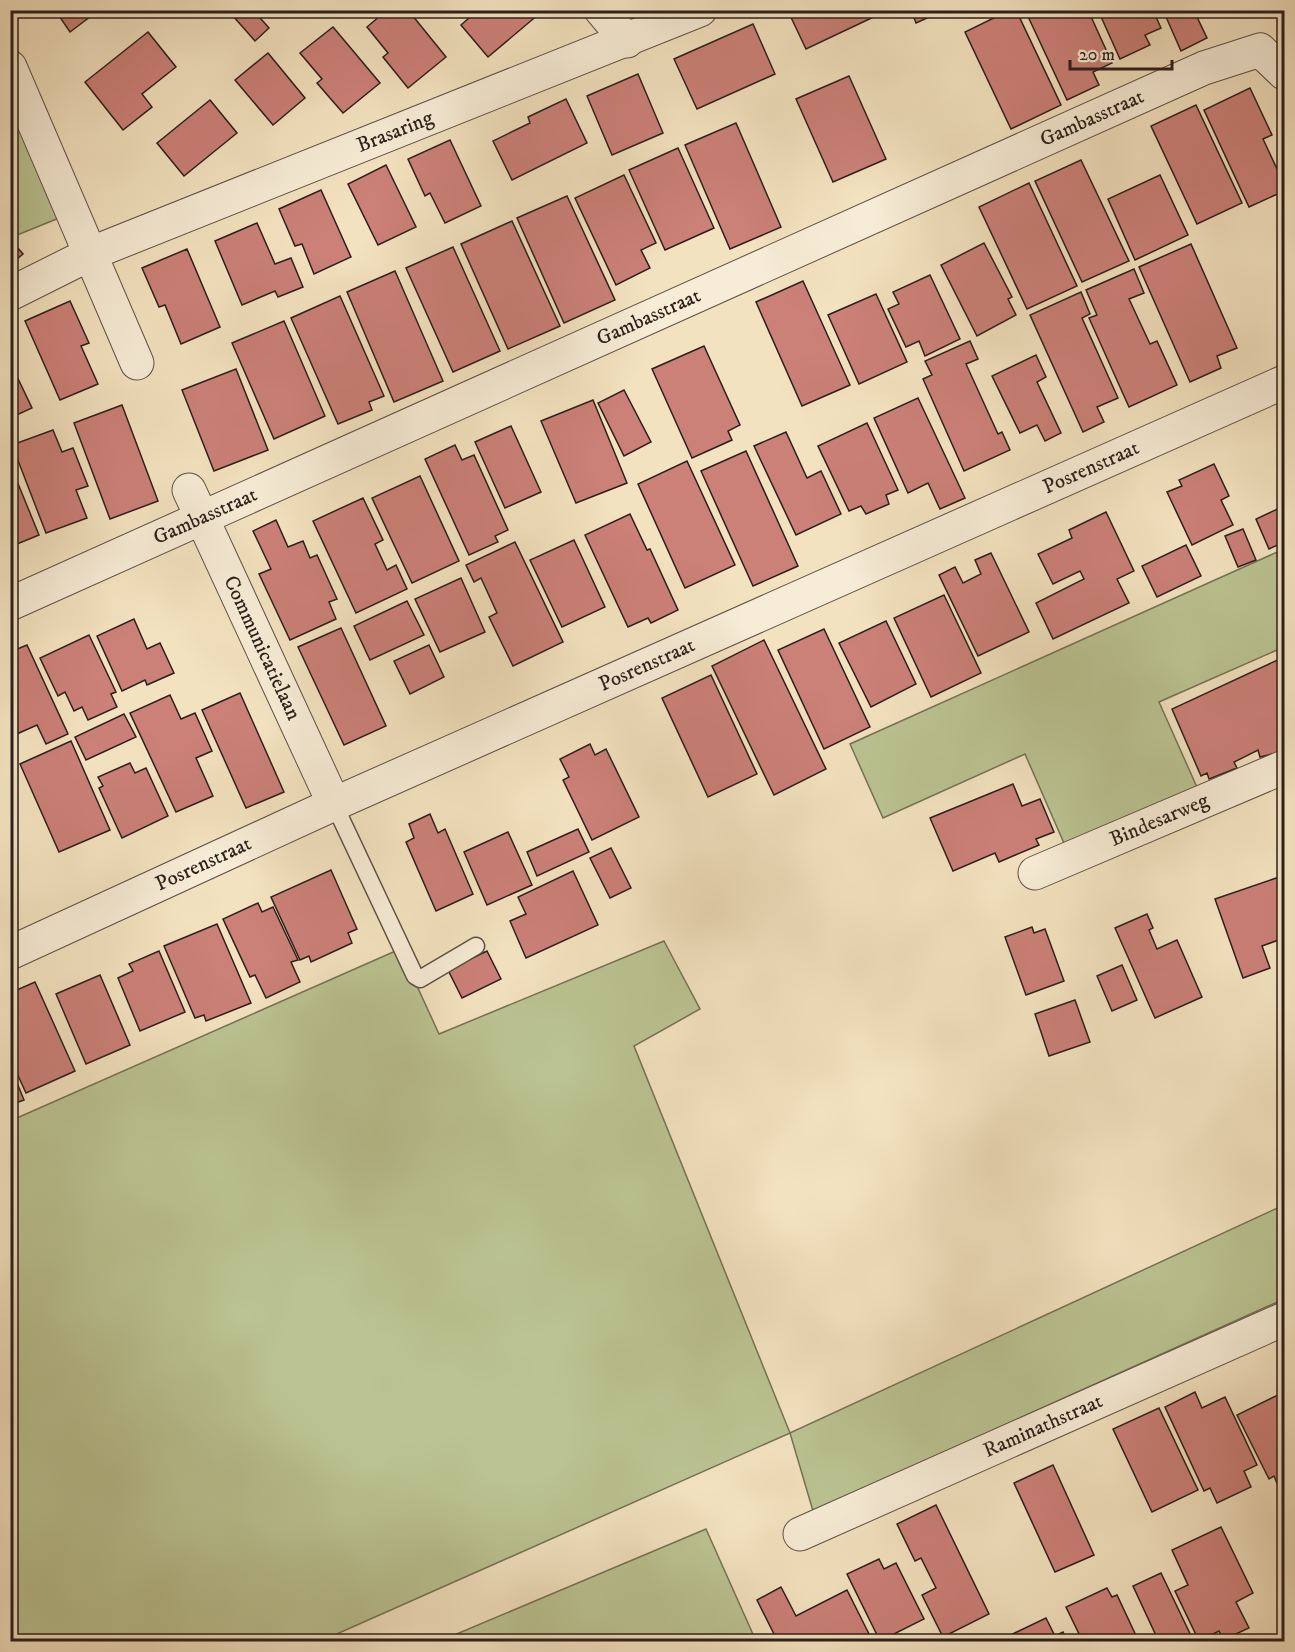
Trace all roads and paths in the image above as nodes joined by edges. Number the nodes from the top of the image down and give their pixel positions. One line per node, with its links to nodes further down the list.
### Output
1 (601, 10): 3 (street)
2 (700, 10): 3 (street, Brasaring)
3 (627, 40): 6 (street, Brasaring)
4 (10, 67): 6 (street)
5 (1284, 73): 10 (street, Gambasstraat)
6 (92, 253): 7 (street, Brasaring); 8 (street)
7 (10, 294)
8 (138, 363)
9 (1284, 382): 13 (street, Posrenstraat)
10 (197, 504): 11 (street, Gambasstraat); 13 (street, Communicatielaan)
11 (10, 604)
12 (1284, 766): 14 (street, Bindesarweg)
13 (334, 804): 15 (lane); 16 (street, Posrenstraat)
14 (1035, 873)
15 (476, 946)
16 (10, 953)
17 (1284, 1319): 18 (street, Raminathstraat)
18 (800, 1534)

